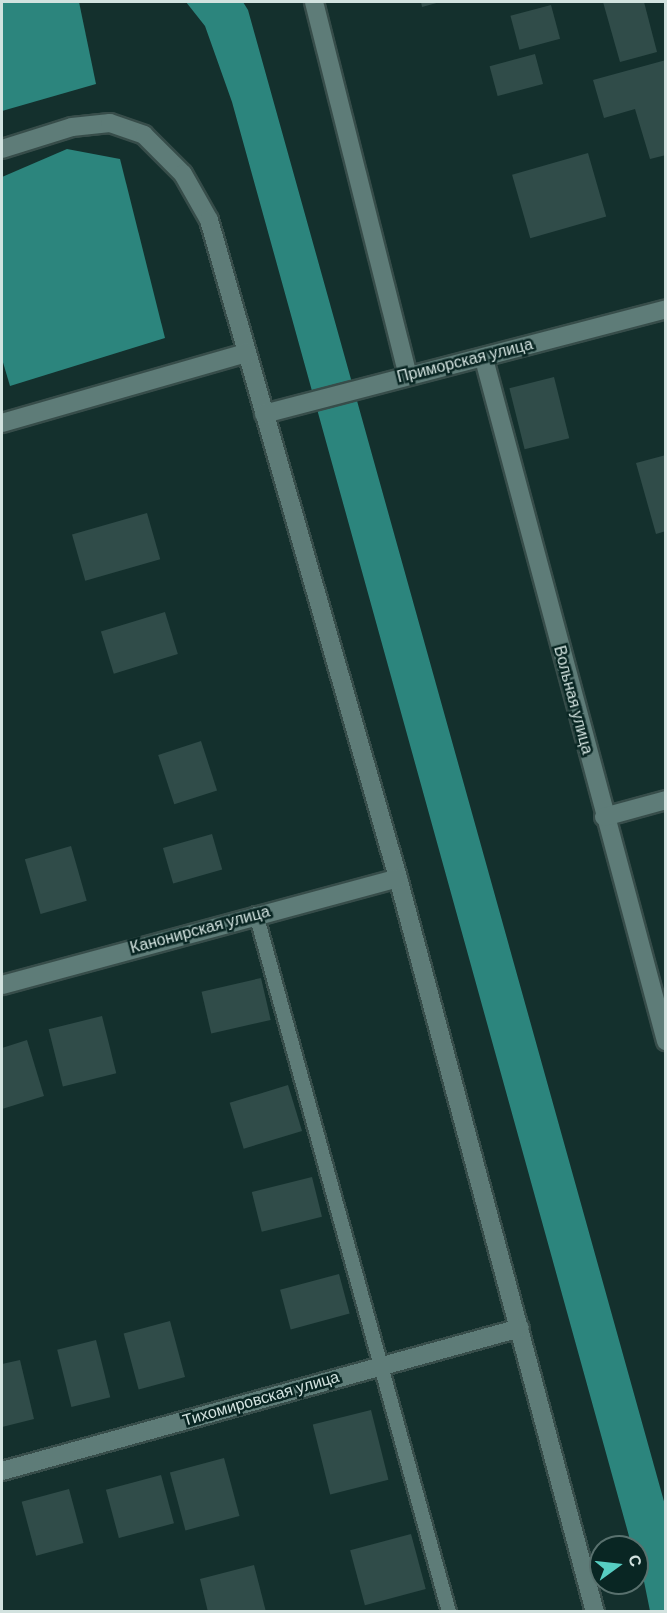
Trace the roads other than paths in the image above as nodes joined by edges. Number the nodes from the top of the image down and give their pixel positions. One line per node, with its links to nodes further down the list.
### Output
1 (314, 2): 6 (street)
2 (2, 149): 4 (street)
3 (666, 309): 5 (street, Приморская улица)
4 (246, 352): 7 (street); 8 (street)
5 (484, 358): 6 (street, Приморская улица); 10 (street, Вольная улица)
6 (408, 375): 7 (street, Приморская улица)
7 (264, 414): 11 (street)
8 (2, 423)
9 (666, 800): 10 (street)
10 (604, 817): 14 (street, Вольная улица)
11 (398, 878): 12 (street, Канонирская улица); 15 (street)
12 (256, 914): 13 (street, Канонирская улица); 16 (lane)
13 (2, 985)
14 (666, 1041)
15 (520, 1328): 16 (street, Тихомировская улица); 19 (street)
16 (381, 1365): 17 (street, Тихомировская улица); 18 (lane)
17 (2, 1471)
18 (449, 1611)
19 (595, 1611)

